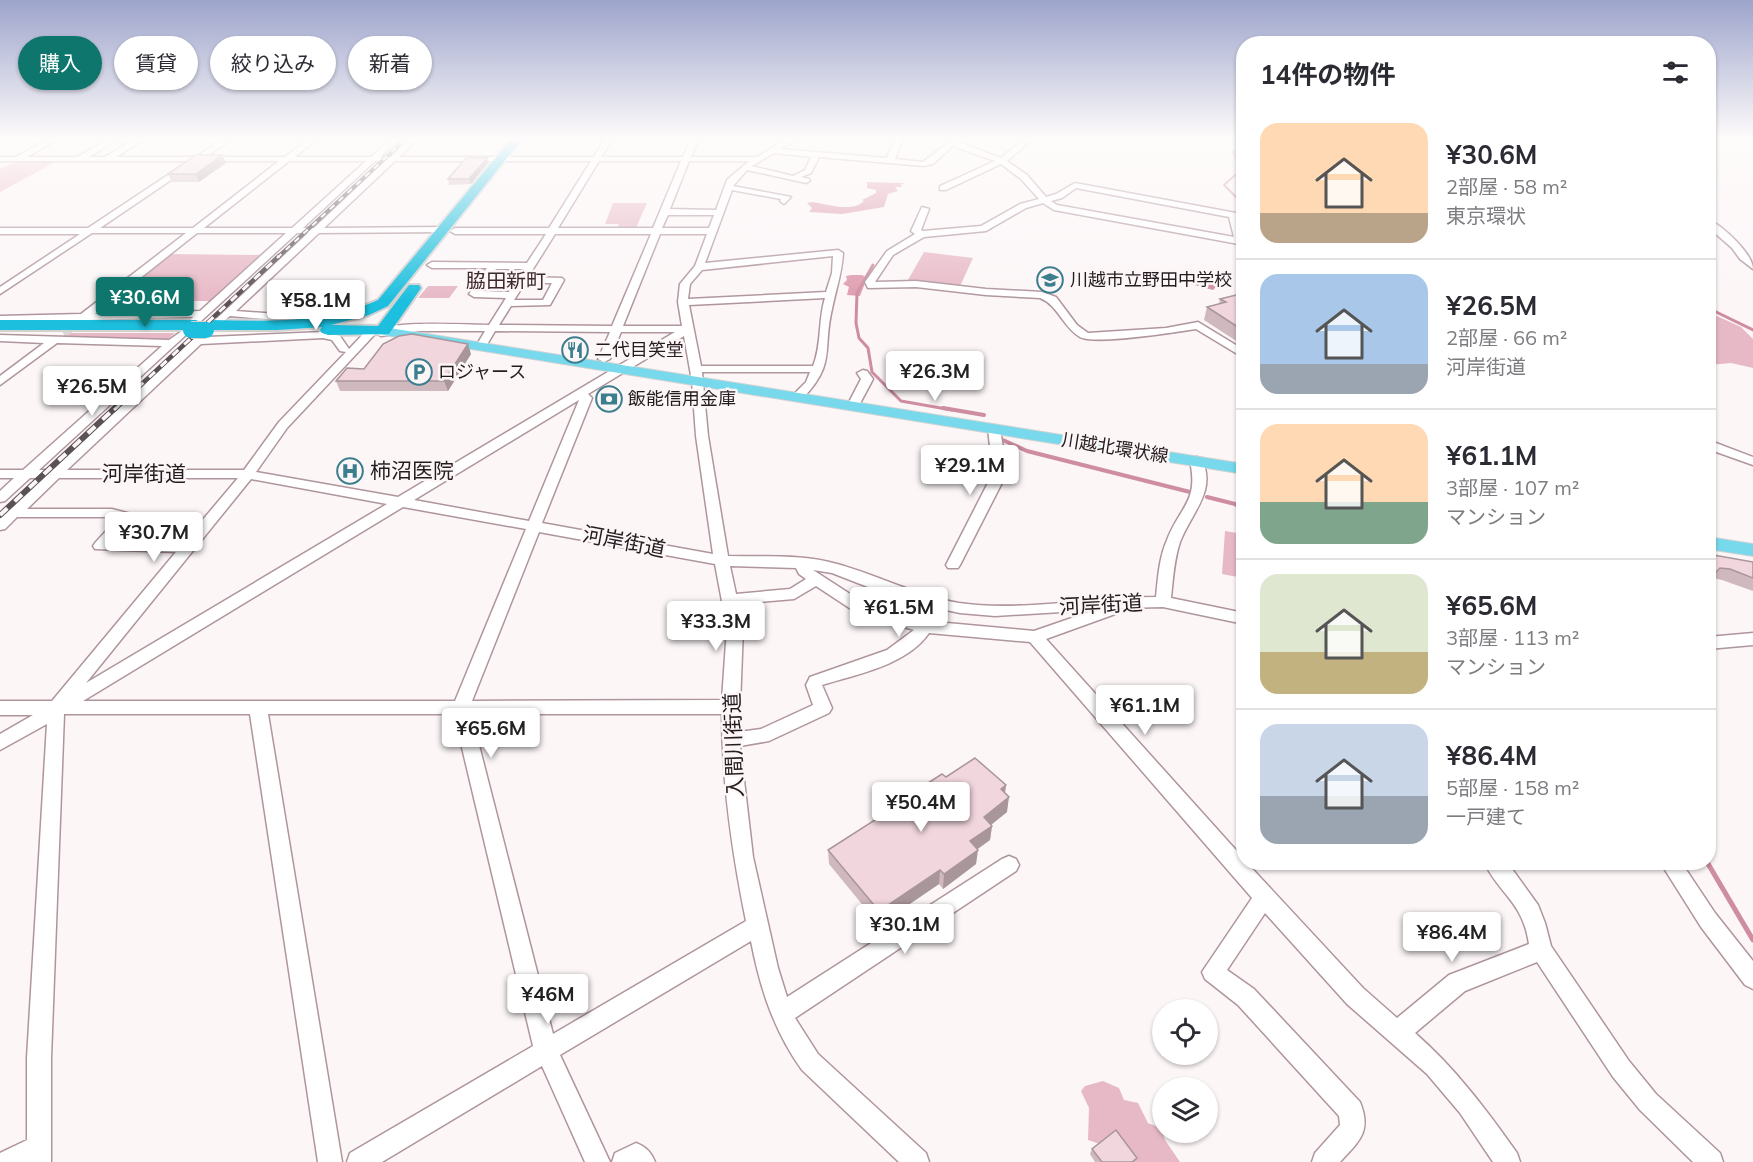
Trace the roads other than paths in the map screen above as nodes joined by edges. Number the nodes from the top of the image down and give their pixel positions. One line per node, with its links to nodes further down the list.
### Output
1 (148, 192): 24 (street)
2 (246, 192): 25 (street)
3 (337, 192): 26 (street)
4 (356, 192): 27 (street)
5 (476, 192): 19 (highway)
6 (479, 192): 22 (highway)
7 (576, 192): 28 (street)
8 (673, 192): 17 (street)
9 (726, 192): 18 (street, 入間川街道)
10 (758, 192): 14 (street)
11 (1036, 192): 15 (street)
12 (1067, 192): 15 (street)
13 (1113, 192): 20 (street)
14 (784, 201)
15 (1043, 201): 31 (street); 32 (street)
16 (925, 208): 31 (street)
17 (665, 213): 18 (street); 29 (street)
18 (720, 213): 30 (street, 入間川街道)
19 (456, 215): 22 (highway); 57 (highway)
20 (1236, 224)
21 (1716, 229): 38 (street)
22 (449, 230): 27 (street); 28 (street); 35 (highway); 41 (highway)
23 (0, 231): 24 (street)
24 (89, 231): 25 (street); 42 (street)
25 (197, 231): 26 (street); 47 (street)
26 (294, 231): 27 (street); 52 (street)
27 (315, 231): 46 (street)
28 (552, 231): 29 (street); 37 (street)
29 (657, 231): 30 (street); 54 (street)
30 (714, 231): 39 (street, 入間川街道)
31 (921, 234): 64 (street)
32 (1222, 240): 33 (street); 34 (street)
33 (1236, 241)
34 (1236, 252)
35 (432, 265): 36 (street); 57 (highway)
36 (493, 266): 37 (street); 44 (street)
37 (530, 266): 40 (street)
38 (1753, 266)
39 (699, 267): 43 (street); 45 (street, 入間川街道)
40 (521, 280): 44 (street); 44 (street)
41 (395, 290): 46 (street); 50 (highway)
42 (0, 291)
43 (830, 295): 45 (street); 67 (street)
44 (509, 299): 53 (street)
45 (683, 302): 58 (street, 入間川街道)
46 (226, 313): 52 (street)
47 (86, 316): 48 (street); 49 (street); 52 (street)
48 (0, 320)
49 (76, 323)
50 (254, 325): 52 (highway); 57 (highway)
51 (0, 326): 52 (highway)
52 (200, 327): 55 (highway); 56 (highway); 61 (street); 63 (street); 82 (street)
53 (492, 327): 54 (street); 57 (street); 62 (street)
54 (618, 327): 58 (street); 65 (street)
55 (0, 330)
56 (345, 330): 57 (highway); 63 (street)
57 (377, 330): 62 (main road, 川越北環状線); 75 (street)
58 (687, 330): 66 (street); 69 (street, 入間川街道)
59 (58, 337): 60 (street); 61 (street); 70 (street)
60 (0, 338)
61 (172, 343): 81 (street)
62 (481, 346): 66 (main road, 川越北環状線)
63 (344, 349): 75 (street)
64 (1236, 350)
65 (604, 358)
66 (622, 369): 69 (main road, 川越北環状線); 71 (street)
67 (817, 369): 69 (street); 72 (street)
68 (863, 373): 73 (street)
69 (696, 375): 72 (main road, 川越北環状線); 92 (street, 入間川街道)
70 (0, 382)
71 (579, 395): 85 (street); 88 (street)
72 (797, 397): 73 (main road, 川越北環状線)
73 (853, 406): 74 (main road, 川越北環状線)
74 (994, 429): 77 (main road, 川越北環状線); 94 (street)
75 (280, 431): 83 (street)
76 (1716, 447): 78 (street)
77 (1196, 461): 79 (main road, 川越北環状線); 98 (street)
78 (1753, 461)
79 (1236, 468)
80 (0, 474): 81 (street, 河岸街道)
81 (26, 474): 82 (street, 河岸街道); 84 (street)
82 (55, 474): 83 (street, 河岸街道); 86 (street)
83 (248, 474): 85 (street, 河岸街道); 90 (street)
84 (0, 498)
85 (402, 502): 88 (street, 河岸街道); 106 (street)
86 (14, 513): 87 (street); 90 (street)
87 (0, 526)
88 (534, 526): 92 (street, 河岸街道); 108 (street)
89 (1716, 544): 91 (main road)
90 (188, 547): 106 (street)
91 (1753, 550)
92 (723, 561): 93 (street, 河岸街道); 96 (street, 入間川街道)
93 (802, 564): 95 (street); 97 (street, 河岸街道)
94 (953, 565)
95 (816, 579): 96 (street); 100 (street)
96 (729, 600): 104 (street, 入間川街道)
97 (1133, 602): 98 (street, 河岸街道); 101 (street)
98 (1163, 602): 99 (street, 河岸街道)
99 (1236, 617)
100 (925, 627): 101 (street); 109 (street)
101 (1035, 636): 112 (street)
102 (1753, 639): 103 (street)
103 (1716, 642)
104 (730, 707): 108 (street); 109 (street, 入間川街道)
105 (0, 708): 106 (street)
106 (56, 708): 107 (street); 110 (street); 123 (street)
107 (258, 708): 108 (street); 125 (street)
108 (461, 708): 122 (street)
109 (730, 740): 117 (street, 入間川街道)
110 (0, 743)
111 (1009, 865): 120 (street)
112 (1236, 865)
113 (1240, 870): 116 (street)
114 (1501, 870): 118 (street)
115 (1675, 870): 119 (street)
116 (1264, 897): 121 (street); 131 (street)
117 (758, 925): 120 (street, 入間川街道); 122 (street)
118 (1541, 950): 121 (street); 133 (street)
119 (1753, 978)
120 (782, 1014): 130 (street, 入間川街道)
121 (1397, 1033): 132 (street)
122 (546, 1050): 126 (street); 127 (street)
123 (38, 1155): 124 (street)
124 (9, 1162)
125 (330, 1162)
126 (359, 1162)
127 (598, 1162)
128 (624, 1162): 129 (street)
129 (643, 1162)
130 (917, 1162)
131 (1324, 1162)
132 (1508, 1162)
133 (1711, 1162)

